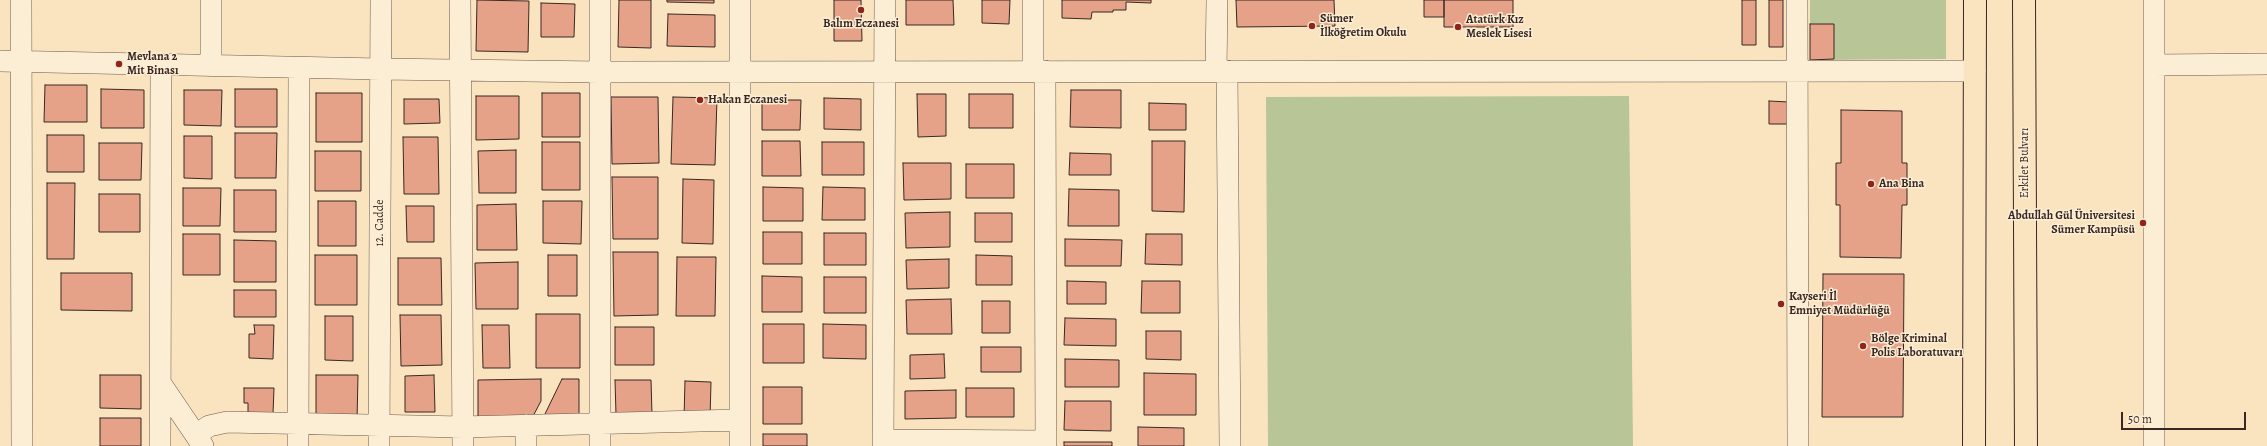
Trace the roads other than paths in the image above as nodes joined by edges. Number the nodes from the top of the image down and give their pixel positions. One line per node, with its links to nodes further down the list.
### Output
1 (21, 0): 15 (street)
2 (211, 0): 19 (street)
3 (381, 0): 21 (street, 12. Cadde)
4 (460, 0): 22 (street)
5 (600, 0): 29 (street)
6 (740, 0): 23 (street)
7 (885, 0): 24 (street)
8 (1033, 0): 25 (street)
9 (1217, 0): 26 (street)
10 (1797, 0): 27 (street)
11 (1975, 0): 28 (main road)
12 (2024, 0): 50 (main road, Erkilet Bulvarı)
13 (2154, 0): 17 (street)
14 (0, 61): 15 (street)
15 (21, 62): 16 (street); 40 (street)
16 (161, 64): 19 (street); 30 (street)
17 (2154, 64): 18 (street); 51 (street)
18 (2267, 64)
19 (211, 66): 20 (street)
20 (299, 68): 21 (street); 32 (street)
21 (380, 69): 22 (street); 33 (street, 12. Cadde)
22 (459, 70): 29 (street); 36 (street)
23 (740, 71): 24 (street); 29 (street); 31 (street)
24 (884, 71): 25 (street); 38 (street)
25 (1039, 71): 26 (street); 39 (street)
26 (1222, 71): 27 (street); 47 (street)
27 (1797, 71): 28 (street); 48 (street)
28 (1975, 71): 49 (main road)
29 (599, 72): 34 (street)
30 (161, 384): 37 (street); 41 (street)
31 (740, 420): 34 (street); 46 (street)
32 (298, 423): 33 (street); 37 (street); 42 (street)
33 (379, 424): 36 (street); 43 (street, 12. Cadde)
34 (600, 424): 35 (street); 45 (street)
35 (526, 425): 36 (street); 44 (street)
36 (463, 436)
37 (200, 441)
38 (883, 443): 39 (street)
39 (1046, 444)
40 (22, 446)
41 (160, 446)
42 (298, 446)
43 (379, 446)
44 (526, 446)
45 (600, 446)
46 (740, 446)
47 (1230, 446)
48 (1798, 446)
49 (1974, 446)
50 (2026, 446)
51 (2154, 446)

